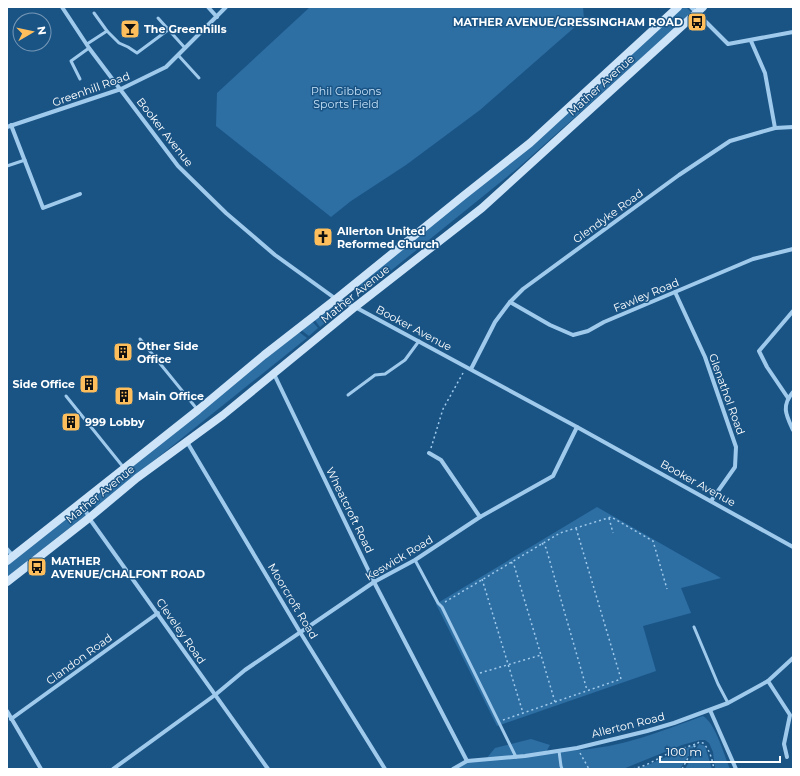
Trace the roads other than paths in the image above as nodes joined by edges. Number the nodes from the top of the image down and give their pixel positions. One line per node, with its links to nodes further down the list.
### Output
1 (62, 7): 13 (street, Booker Avenue)
2 (208, 7): 7 (street)
3 (226, 7): 7 (street, Greenhill Road)
4 (678, 7): 27 (main road, Mather Avenue)
5 (697, 9): 12 (street); 29 (main road, Mather Avenue)
6 (94, 13): 10 (lane)
7 (217, 17): 14 (street, Greenhill Road)
8 (158, 18): 9 (lane)
9 (168, 30): 10 (lane); 14 (lane)
10 (107, 31): 13 (lane)
11 (793, 32): 12 (street)
12 (750, 41): 21 (street)
13 (88, 46): 17 (lane); 18 (street, Booker Avenue)
14 (185, 48): 15 (street, Greenhill Road)
15 (178, 55): 16 (lane); 18 (street, Greenhill Road)
16 (199, 78)
17 (80, 80)
18 (121, 90): 19 (street, Greenhill Road); 27 (street, Booker Avenue)
19 (9, 126): 22 (street)
20 (793, 127): 21 (street, Glendyke Road)
21 (775, 128): 28 (street, Glendyke Road)
22 (24, 160): 23 (lane); 24 (street)
23 (7, 166)
24 (80, 194)
25 (793, 249): 26 (street, Fawley Road)
26 (675, 292): 28 (street, Fawley Road); 46 (street, Glenathol Road)
27 (336, 299): 29 (street, Booker Avenue); 39 (main road, Mather Avenue)
28 (510, 302): 33 (street, Glendyke Road)
29 (355, 307): 32 (street, Booker Avenue); 34 (main road, Mather Avenue)
30 (793, 311): 38 (street)
31 (140, 339): 39 (lane)
32 (419, 341): 33 (street, Booker Avenue); 36 (lane)
33 (471, 368): 40 (street, Booker Avenue)
34 (274, 373): 42 (main road, Mather Avenue); 54 (street, Wheatcroft Road)
35 (793, 392): 38 (street)
36 (348, 395)
37 (66, 396): 44 (lane)
38 (788, 398): 41 (street)
39 (198, 410): 44 (main road, Mather Avenue)
40 (577, 427): 46 (street, Booker Avenue); 47 (street, Keswick Road)
41 (793, 430)
42 (187, 442): 48 (main road, Mather Avenue); 57 (street, Moorcroft Road)
43 (429, 453): 47 (street)
44 (124, 468): 45 (main road, Mather Avenue)
45 (82, 501): 48 (street, Cleveley Road); 51 (main road, Mather Avenue)
46 (711, 501): 49 (street, Booker Avenue)
47 (480, 517): 52 (street, Keswick Road)
48 (89, 518): 53 (main road, Mather Avenue); 55 (street, Cleveley Road)
49 (793, 547)
50 (7, 549): 51 (street)
51 (10, 559)
52 (415, 560): 54 (street, Keswick Road); 66 (lane)
53 (7, 582)
54 (374, 582): 57 (street, Keswick Road); 68 (street, Wheatcroft Road)
55 (158, 613): 60 (street, Cleveley Road); 64 (street, Clandon Road)
56 (694, 627): 61 (lane)
57 (300, 632): 60 (street, Keswick Road); 72 (street, Moorcroft Road)
58 (793, 658): 59 (street, Allerton Road)
59 (768, 681): 61 (street, Allerton Road); 67 (street)
60 (215, 695): 70 (street, Keswick Road); 71 (street, Cleveley Road)
61 (728, 703): 62 (street, Allerton Road)
62 (710, 710): 65 (street, Allerton Road); 75 (street)
63 (7, 711): 64 (street)
64 (11, 719): 69 (street)
65 (559, 751): 66 (street, Allerton Road); 74 (lane)
66 (516, 757): 68 (street, Allerton Road)
67 (787, 757)
68 (467, 761): 73 (street, Allerton Road)
69 (41, 769)
70 (113, 769)
71 (268, 769)
72 (384, 769)
73 (453, 769)
74 (562, 769)
75 (736, 769)

